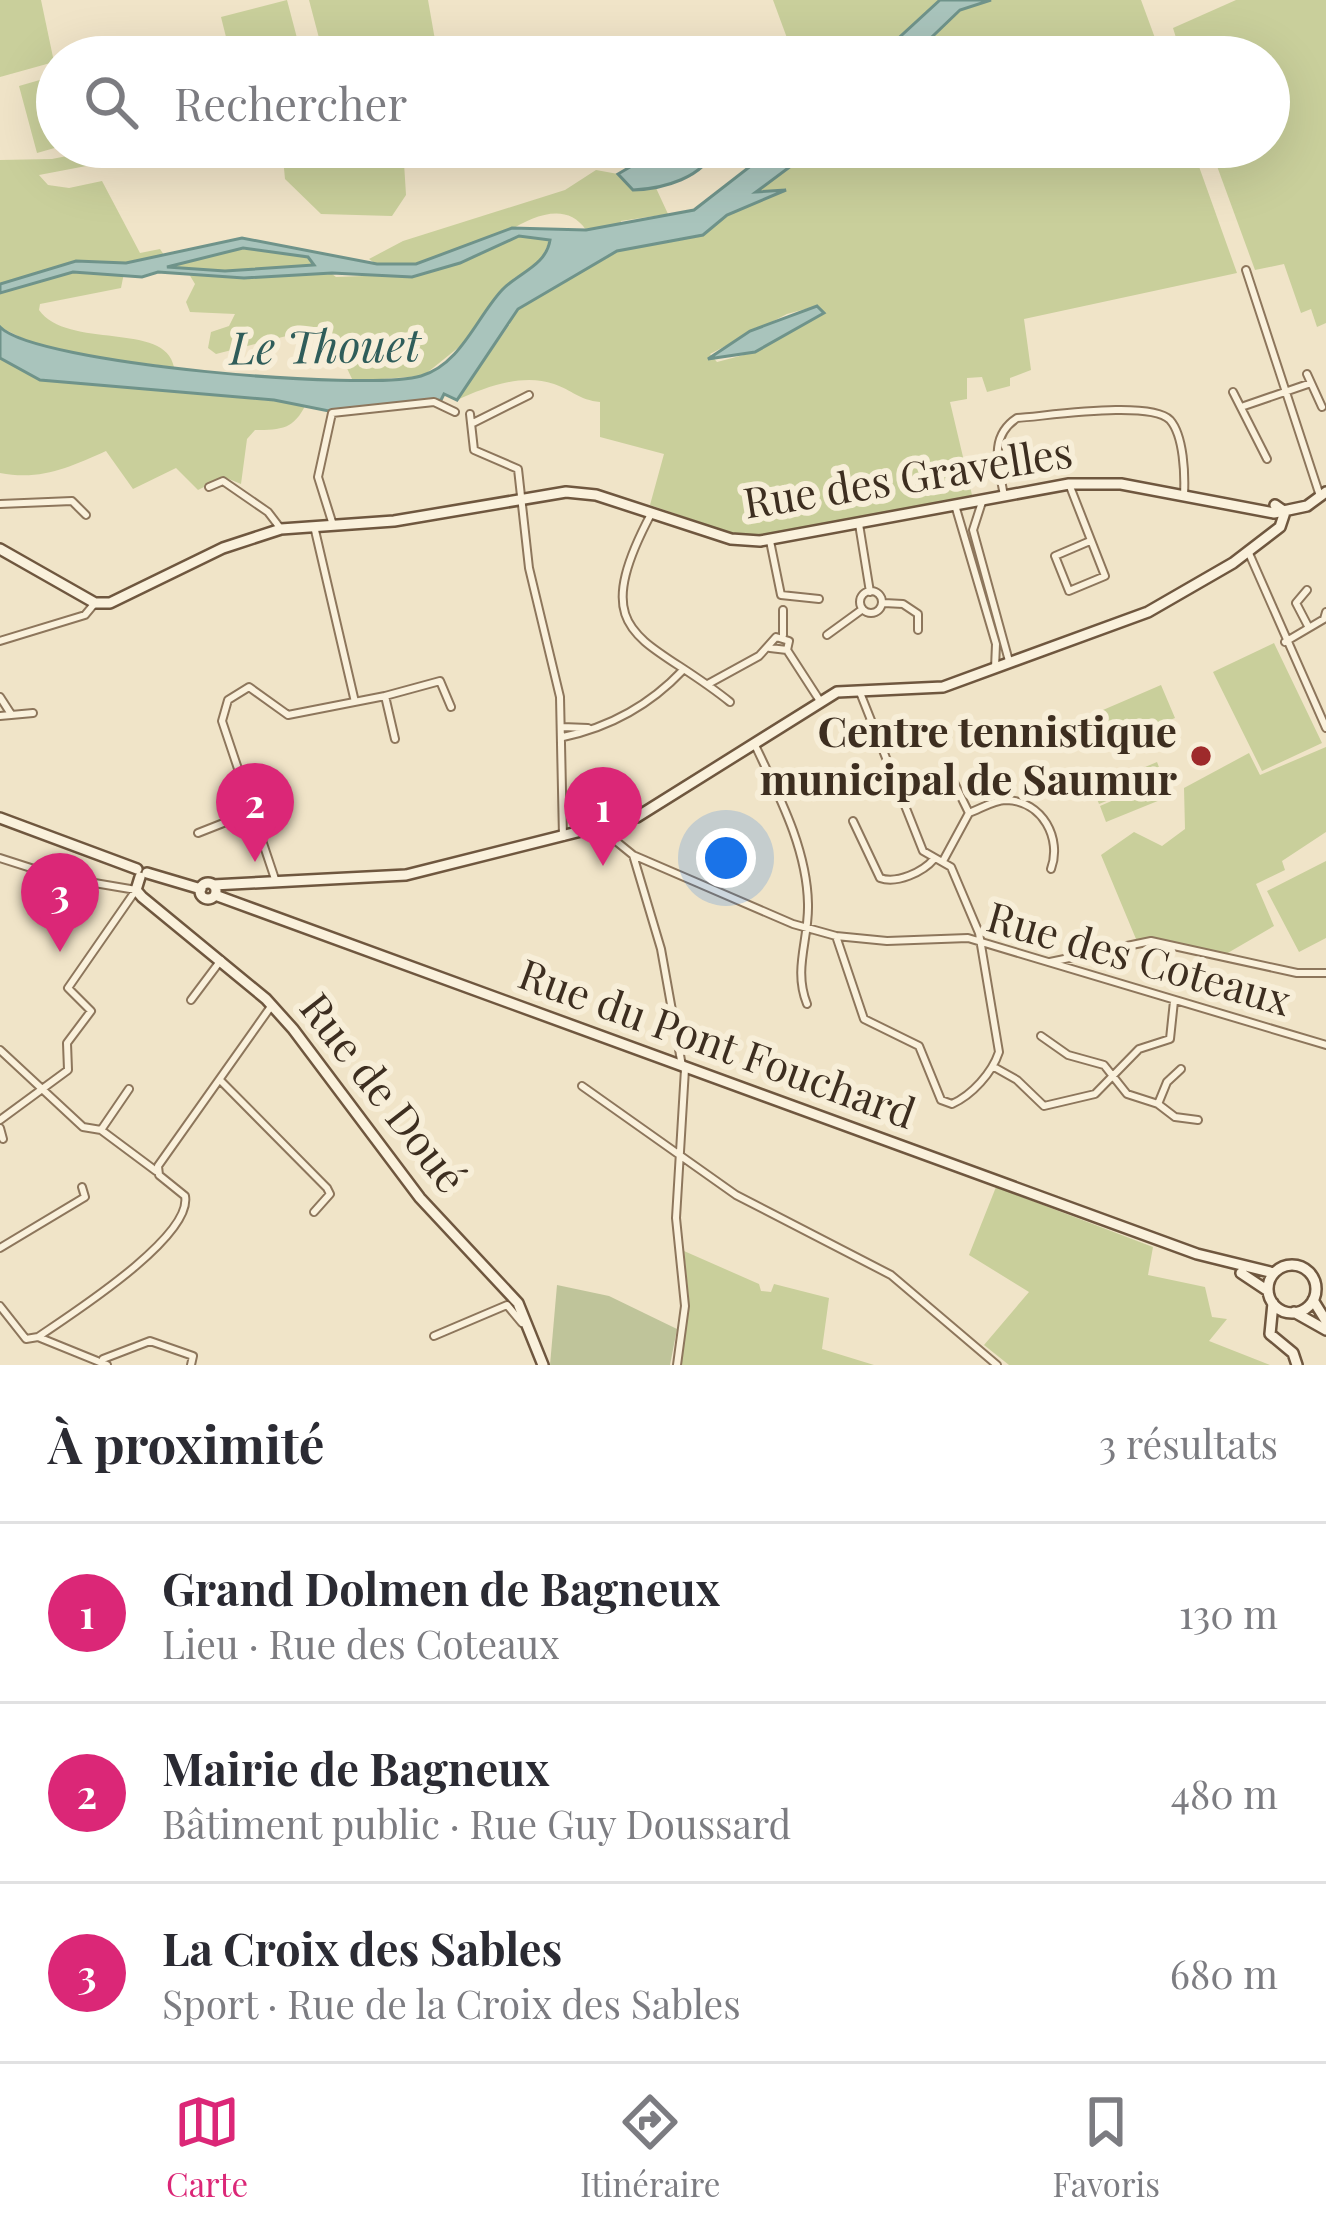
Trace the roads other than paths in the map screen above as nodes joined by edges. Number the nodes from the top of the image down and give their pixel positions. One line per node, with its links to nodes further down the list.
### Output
1 (1246, 270): 5 (street)
2 (1306, 374): 3 (street)
3 (1311, 383): 5 (street); 8 (street)
4 (1233, 392): 7 (street)
5 (1284, 393): 7 (street); 13 (street)
6 (529, 395): 17 (street)
7 (1244, 406): 10 (street)
8 (1322, 407)
9 (455, 412): 24 (street)
10 (1267, 459)
11 (1069, 484): 14 (street, Rue des Gravelles); 15 (street, Rue des Gravelles); 29 (street)
12 (209, 487): 26 (street)
13 (1323, 494): 20 (street)
14 (1184, 495): 15 (street); 20 (street, Rue des Gravelles)
15 (1004, 496): 16 (street, Rue des Gravelles)
16 (984, 500): 19 (street, Rue des Gravelles); 27 (street)
17 (520, 501): 21 (street, Rue des Gravelles); 24 (street, Rue des Gravelles); 63 (street)
18 (0, 504): 22 (street)
19 (959, 504): 23 (street, Rue des Gravelles); 27 (street); 48 (street)
20 (1281, 511): 30 (street)
21 (651, 514): 28 (street, Rue des Gravelles); 49 (street)
22 (86, 515)
23 (859, 524): 28 (street, Rue des Gravelles); 33 (street)
24 (333, 525): 25 (street, Rue des Gravelles)
25 (314, 526): 26 (street, Rue des Gravelles); 56 (street)
26 (281, 529): 35 (street, Rue des Gravelles)
27 (974, 530): 48 (street)
28 (770, 541): 34 (street)
29 (1090, 542): 29 (street)
30 (1252, 548): 45 (street); 48 (street)
31 (0, 550): 35 (street)
32 (1307, 590): 40 (street)
33 (870, 593): 36 (street); 38 (street)
34 (819, 599)
35 (94, 603): 44 (street)
36 (884, 603): 38 (street); 41 (street)
37 (783, 610): 42 (street)
38 (860, 610): 43 (street)
39 (1326, 612): 40 (street)
40 (1309, 628): 45 (street)
41 (918, 630)
42 (783, 635): 46 (street); 47 (street)
43 (827, 635)
44 (0, 641)
45 (1285, 641): 65 (street)
46 (770, 648): 47 (street); 50 (street)
47 (787, 650): 55 (street)
48 (1003, 667): 52 (street)
49 (683, 670): 50 (street); 64 (street)
50 (708, 684): 57 (street)
51 (859, 688): 52 (street); 55 (street); 59 (street)
52 (872, 689): 59 (street)
53 (385, 696): 56 (street); 58 (street); 67 (street)
54 (0, 697): 61 (street)
55 (820, 701): 68 (street)
56 (355, 702): 70 (street)
57 (730, 702)
58 (451, 707)
59 (868, 712): 81 (street)
60 (33, 713): 61 (street)
61 (12, 715): 62 (street)
62 (0, 716)
63 (562, 727): 64 (street); 66 (street)
64 (592, 728): 66 (street)
65 (1326, 728)
66 (562, 737): 73 (street)
67 (395, 739)
68 (753, 742): 75 (street); 88 (street)
69 (945, 764): 71 (street)
70 (254, 811): 76 (street); 84 (street)
71 (969, 814): 81 (street); 82 (street)
72 (0, 818): 83 (street)
73 (564, 820): 77 (street); 78 (street)
74 (853, 820): 81 (street)
75 (601, 829): 77 (street); 79 (street, Rue des Coteaux)
76 (198, 833)
77 (578, 834): 78 (street)
78 (563, 837): 84 (street)
79 (633, 855): 88 (street, Rue des Coteaux); 106 (street)
80 (0, 859): 85 (street)
81 (939, 860): 87 (street)
82 (1052, 869)
83 (141, 873): 85 (street); 86 (street)
84 (276, 882): 86 (street)
85 (136, 890): 93 (street, Rue de Doué); 112 (street)
86 (214, 890): 106 (street, Rue du Pont Fouchard)
87 (970, 916): 90 (street); 91 (street)
88 (807, 928): 89 (street, Rue des Coteaux); 100 (street)
89 (836, 936): 90 (street, Rue des Coteaux); 105 (street)
90 (968, 938): 91 (street, Rue des Coteaux)
91 (979, 941): 94 (street, Rue des Coteaux); 105 (street)
92 (1076, 956): 94 (street); 95 (street); 96 (street); 97 (street)
93 (221, 961): 98 (street); 101 (street, Rue de Doué)
94 (1047, 963): 95 (street, Rue des Coteaux)
95 (1065, 969): 96 (street, Rue des Coteaux)
96 (1079, 973): 99 (street, Rue des Coteaux)
97 (1326, 973)
98 (190, 1000)
99 (1174, 1000): 103 (street, Rue des Coteaux); 108 (street)
100 (807, 1004)
101 (272, 1005): 109 (street); 134 (street, Rue de Doué)
102 (1040, 1036): 108 (street)
103 (1326, 1045)
104 (0, 1050): 112 (street)
105 (994, 1067): 108 (street)
106 (684, 1068): 118 (street); 123 (street, Rue du Pont Fouchard)
107 (1181, 1069): 113 (street)
108 (1113, 1075): 113 (street)
109 (220, 1079): 119 (street); 121 (street)
110 (582, 1086): 118 (street)
111 (129, 1089): 116 (street)
112 (42, 1090): 115 (street); 116 (street)
113 (1158, 1104): 114 (street)
114 (1198, 1120)
115 (0, 1124): 117 (street)
116 (101, 1130): 119 (street)
117 (3, 1139)
118 (682, 1158): 140 (street); 141 (street)
119 (158, 1172): 136 (street)
120 (82, 1187): 122 (street)
121 (314, 1212)
122 (0, 1249)
123 (1197, 1254): 124 (street, Rue du Pont Fouchard); 127 (street, Rue du Pont Fouchard)
124 (1274, 1273): 125 (street); 127 (street)
125 (1311, 1274): 126 (street); 128 (street)
126 (1326, 1281)
127 (1268, 1291): 129 (street)
128 (1318, 1295): 131 (street); 133 (street)
129 (1273, 1303): 131 (street); 132 (street)
130 (0, 1306): 136 (street)
131 (1289, 1312): 132 (street); 133 (street)
132 (1268, 1320): 142 (street)
133 (1326, 1326)
134 (529, 1327): 135 (street); 139 (street, Rue de Doué)
135 (434, 1336)
136 (38, 1337): 137 (street)
137 (105, 1362): 138 (street)
138 (191, 1365)
139 (543, 1365)
140 (677, 1365)
141 (997, 1365)
142 (1298, 1365)

